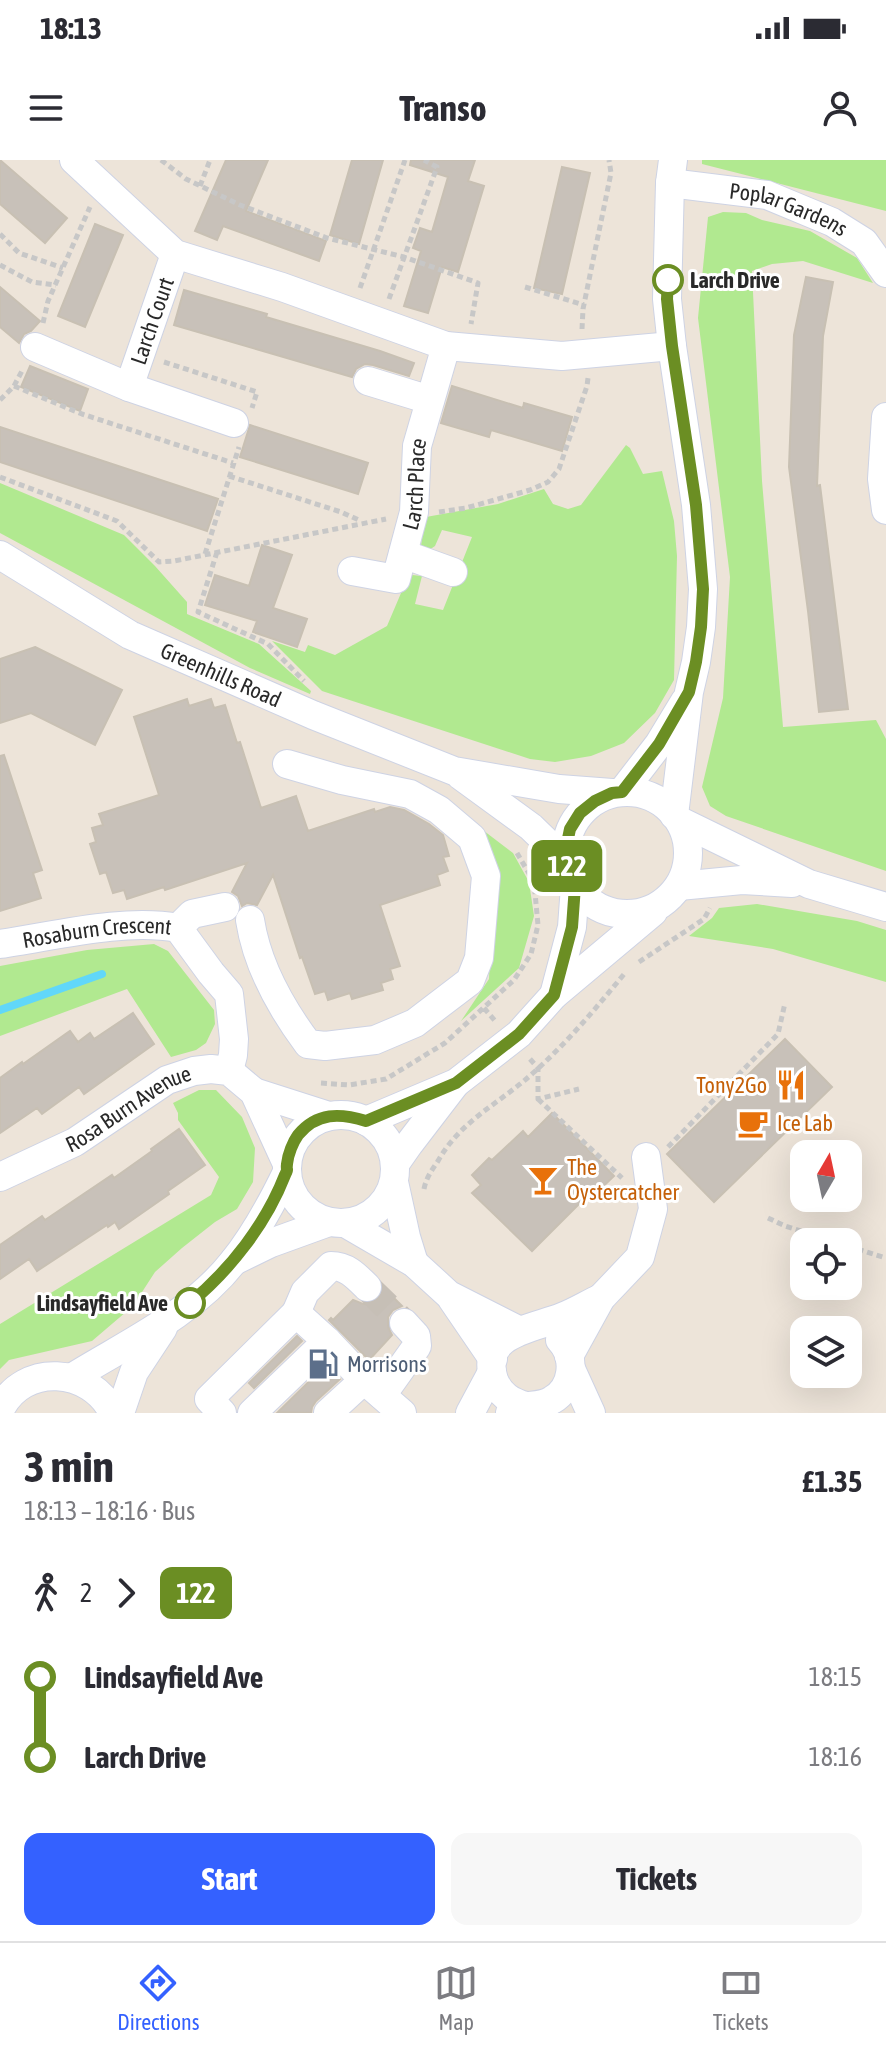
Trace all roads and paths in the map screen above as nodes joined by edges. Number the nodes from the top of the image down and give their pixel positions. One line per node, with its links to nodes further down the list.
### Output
1 (74, 160): 8 (street)
2 (161, 160): 9 (path)
3 (210, 160): 9 (path)
4 (405, 160): 11 (path)
5 (424, 160): 13 (path)
6 (609, 160): 19 (path)
7 (671, 172): 16 (street, Poplar Gardens); 25 (street)
8 (100, 184): 12 (street); 15 (path)
9 (200, 186): 11 (path)
10 (0, 234): 15 (path)
11 (374, 250): 13 (path); 21 (path)
12 (175, 254): 21 (street); 27 (street, Larch Court)
13 (404, 257): 20 (path); 23 (path)
14 (0, 265): 17 (path)
15 (63, 268): 17 (path)
16 (886, 273)
17 (56, 285): 22 (path)
18 (525, 287): 19 (path)
19 (584, 305): 28 (path)
20 (474, 306)
21 (352, 312): 23 (street)
22 (46, 313)
23 (380, 322): 24 (street)
24 (446, 346): 28 (street); 32 (street, Larch Place)
25 (672, 346): 28 (street); 46 (street)
26 (35, 347): 31 (street, Larch Court)
27 (141, 353): 31 (street, Larch Court); 34 (path)
28 (580, 354): 38 (path)
29 (368, 381): 32 (street)
30 (14, 386): 35 (path)
31 (129, 387): 34 (street, Larch Court)
32 (430, 400): 38 (street, Larch Place)
33 (886, 417): 37 (street)
34 (242, 418)
35 (229, 476): 39 (path); 41 (path)
36 (0, 477): 41 (path)
37 (886, 510)
38 (413, 515): 39 (path); 42 (street, Larch Place)
39 (362, 522): 40 (path)
40 (217, 552): 41 (path); 47 (path)
41 (205, 554)
42 (403, 554): 44 (street, Larch Place); 45 (street)
43 (0, 555): 47 (street, Greenhills Road)
44 (352, 571)
45 (453, 572)
46 (689, 692): 50 (street); 51 (street)
47 (313, 715): 49 (street, Greenhills Road)
48 (287, 764): 59 (street)
49 (454, 771): 50 (street, Greenhills Road); 52 (street, Greenhills Road)
50 (617, 793): 51 (street); 52 (street)
51 (677, 818): 54 (street); 55 (street)
52 (571, 874): 55 (street); 61 (street)
53 (725, 881): 54 (street); 55 (street); 73 (path)
54 (809, 884): 56 (street)
55 (669, 896): 61 (street)
56 (886, 907)
57 (178, 928): 58 (street, Rosaburn Crescent); 59 (street); 60 (street, Rosaburn Crescent)
58 (0, 944)
59 (271, 981): 60 (street)
60 (229, 994): 63 (street)
61 (554, 995): 64 (street)
62 (785, 1003): 69 (path)
63 (229, 1071): 65 (street); 72 (street, Rosa Burn Avenue)
64 (456, 1083): 68 (street); 71 (street)
65 (254, 1092): 67 (street); 70 (street)
66 (538, 1099): 69 (path)
67 (329, 1116): 68 (street); 70 (street)
68 (366, 1121): 71 (street)
69 (646, 1162): 83 (street)
70 (287, 1168): 75 (street); 79 (street)
71 (394, 1173): 75 (street); 80 (street)
72 (0, 1177)
73 (423, 1194)
74 (768, 1218): 76 (path)
75 (337, 1223): 79 (street); 80 (street)
76 (791, 1228)
77 (862, 1250): 78 (path)
78 (886, 1258)
79 (233, 1262): 85 (street)
80 (414, 1263): 82 (street)
81 (367, 1287): 84 (street)
82 (449, 1295): 87 (street); 90 (street)
83 (601, 1298): 87 (street); 89 (street)
84 (296, 1313): 88 (street); 97 (street)
85 (168, 1320): 91 (street); 96 (street)
86 (404, 1323): 92 (street)
87 (524, 1329): 89 (street); 90 (street)
88 (327, 1341): 92 (street); 98 (street)
89 (570, 1363): 94 (street); 101 (street)
90 (492, 1366): 94 (street); 100 (street)
91 (73, 1377): 93 (street); 95 (street)
92 (382, 1396): 99 (street)
93 (1, 1405)
94 (532, 1409)
95 (113, 1413)
96 (120, 1413)
97 (222, 1413)
98 (252, 1413)
99 (328, 1413)
100 (470, 1413)
101 (591, 1413)

